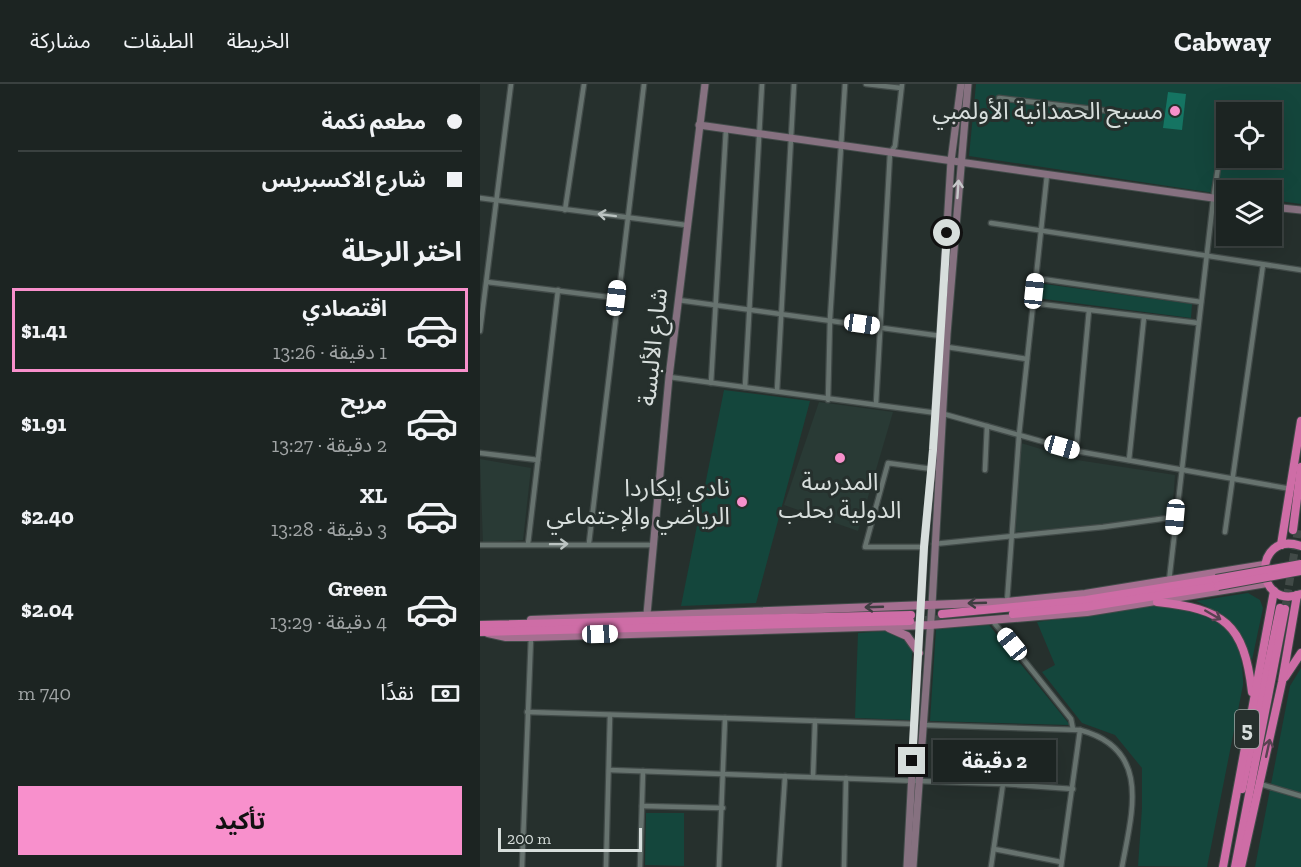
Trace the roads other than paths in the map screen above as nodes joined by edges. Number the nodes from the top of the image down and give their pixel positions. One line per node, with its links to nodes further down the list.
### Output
1 (511, 84): 27 (street)
2 (584, 84): 29 (street)
3 (644, 84): 31 (street)
4 (705, 84): 14 (street, شارع الألبسة)
5 (762, 84): 16 (street)
6 (794, 84): 17 (street)
7 (845, 84): 18 (street)
8 (866, 84): 11 (street)
9 (961, 84): 20 (street)
10 (968, 84): 21 (street)
11 (902, 86): 19 (street)
12 (999, 98): 13 (street)
13 (1127, 113)
14 (699, 125): 15 (street); 33 (street, شارع الألبسة)
15 (726, 129): 16 (street); 45 (street)
16 (759, 134): 17 (street); 46 (street)
17 (792, 139): 18 (street); 48 (street)
18 (841, 146): 19 (street); 50 (street)
19 (890, 153): 20 (street); 52 (street)
20 (951, 162): 21 (street); 54 (street)
21 (960, 163): 23 (street); 55 (street, one-way to 21)
22 (1218, 168): 25 (street)
23 (1047, 175): 25 (street); 34 (street)
24 (480, 198): 27 (street)
25 (1213, 198): 26 (street); 35 (street)
26 (1216, 198)
27 (495, 201): 29 (street); 39 (street)
28 (1282, 208): 30 (street)
29 (565, 210): 31 (street, one-way to 29)
30 (1300, 211)
31 (626, 217): 33 (street); 41 (street)
32 (991, 223): 34 (street)
33 (686, 225): 42 (street, شارع الألبسة)
34 (1040, 230): 35 (street); 38 (street)
35 (1206, 256): 36 (street); 43 (street)
36 (1263, 265): 37 (street); 75 (street)
37 (1301, 270)
38 (1035, 278): 43 (street); 44 (street)
39 (487, 282): 40 (street); 53 (street)
40 (558, 290): 41 (street); 69 (street)
41 (616, 298): 81 (street)
42 (678, 300): 45 (street); 57 (street, شارع الألبسة)
43 (1201, 302): 51 (street)
44 (1032, 303): 47 (street); 56 (street)
45 (717, 305): 46 (street); 58 (street)
46 (749, 309): 48 (street); 59 (street)
47 (1089, 310): 49 (street); 67 (street)
48 (783, 314): 50 (street); 60 (street)
49 (1144, 317): 51 (street); 70 (street)
50 (830, 320): 52 (street); 61 (street)
51 (1198, 323): 73 (street)
52 (879, 326): 54 (street); 62 (street)
53 (480, 331)
54 (941, 336): 63 (street)
55 (946, 347): 56 (street); 63 (street)
56 (1027, 359): 66 (street)
57 (669, 377): 58 (street); 85 (street, شارع الألبسة)
58 (711, 383): 59 (street)
59 (745, 387): 60 (street)
60 (777, 391): 61 (street)
61 (828, 400): 62 (street)
62 (876, 404): 63 (street)
63 (940, 413): 65 (street); 72 (street); 83 (street)
64 (1301, 421): 76 (highway)
65 (987, 426): 66 (street); 74 (street)
66 (1019, 435): 67 (street); 80 (street)
67 (1076, 451): 70 (street)
68 (480, 453): 69 (street)
69 (538, 460): 82 (street)
70 (1129, 460): 73 (street)
71 (1301, 467): 77 (highway)
72 (932, 469): 88 (street); 88 (street)
73 (1180, 469): 75 (street); 78 (street)
74 (985, 470)
75 (1232, 478): 76 (street); 79 (street)
76 (1291, 489): 86 (highway)
77 (1301, 509)
78 (1175, 517): 80 (street); 92 (street)
79 (1225, 532)
80 (1011, 536): 83 (street); 97 (street)
81 (589, 543): 82 (street, one-way to 81); 85 (street)
82 (528, 544): 84 (street)
83 (934, 544): 100 (street)
84 (480, 545)
85 (654, 545): 102 (street, شارع الألبسة)
86 (1281, 545): 87 (highway); 90 (highway)
87 (1301, 546)
88 (924, 547): 101 (street)
89 (1301, 564): 93 (highway, bridge)
90 (1264, 565): 92 (main road); 94 (highway)
91 (1301, 571): 93 (highway, bridge)
92 (1169, 581): 99 (main road)
93 (1217, 583): 99 (highway)
94 (1267, 583): 95 (highway); 98 (main road)
95 (1274, 591): 96 (highway); 114 (highway, 5)
96 (1299, 594): 113 (highway, 5)
97 (1007, 602): 99 (main road); 100 (main road, one-way to 100)
98 (1157, 602): 99 (main road); 114 (highway, one-way to 114)
99 (1086, 603): 103 (highway); 105 (main road)
100 (932, 605): 101 (main road); 107 (street)
101 (922, 606): 102 (main road, one-way to 102); 106 (street)
102 (647, 615): 109 (main road)
103 (943, 617)
104 (911, 618): 109 (highway)
105 (992, 620): 107 (main road); 120 (street)
106 (921, 625): 107 (main road); 108 (main road); 112 (street)
107 (930, 625): 119 (street)
108 (879, 626): 110 (main road); 112 (main road)
109 (483, 629): 110 (main road)
110 (531, 637): 115 (street)
111 (1301, 652): 113 (highway)
112 (919, 653): 119 (street)
113 (1282, 682): 130 (highway, 5, one-way to 113)
114 (1252, 699): 147 (highway, 5)
115 (527, 712): 116 (street); 137 (street)
116 (610, 715): 117 (street); 122 (street)
117 (725, 718): 118 (street); 124 (street)
118 (815, 721): 119 (street); 126 (street)
119 (919, 725): 120 (street); 128 (street)
120 (1073, 729): 121 (street)
121 (1080, 730): 131 (street); 146 (street)
122 (609, 770): 123 (street); 138 (street)
123 (643, 771): 124 (street); 133 (street)
124 (724, 774): 125 (street); 134 (street)
125 (784, 776): 126 (street); 141 (street)
126 (813, 777): 127 (street)
127 (846, 778): 128 (street); 142 (street)
128 (915, 780): 129 (street); 143 (street); 144 (street)
129 (1003, 784): 131 (street); 135 (street)
130 (1260, 784): 132 (street); 149 (highway, 5)
131 (1073, 789): 136 (street)
132 (1301, 796)
133 (642, 806): 134 (street); 139 (street)
134 (723, 807): 140 (street)
135 (994, 849): 136 (street); 145 (street)
136 (1061, 864)
137 (522, 867)
138 (606, 867)
139 (640, 867)
140 (719, 867)
141 (779, 867)
142 (844, 867)
143 (907, 867)
144 (913, 867)
145 (991, 867)
146 (1122, 867)
147 (1224, 867): 148 (highway)
148 (1236, 867)
149 (1241, 867)

